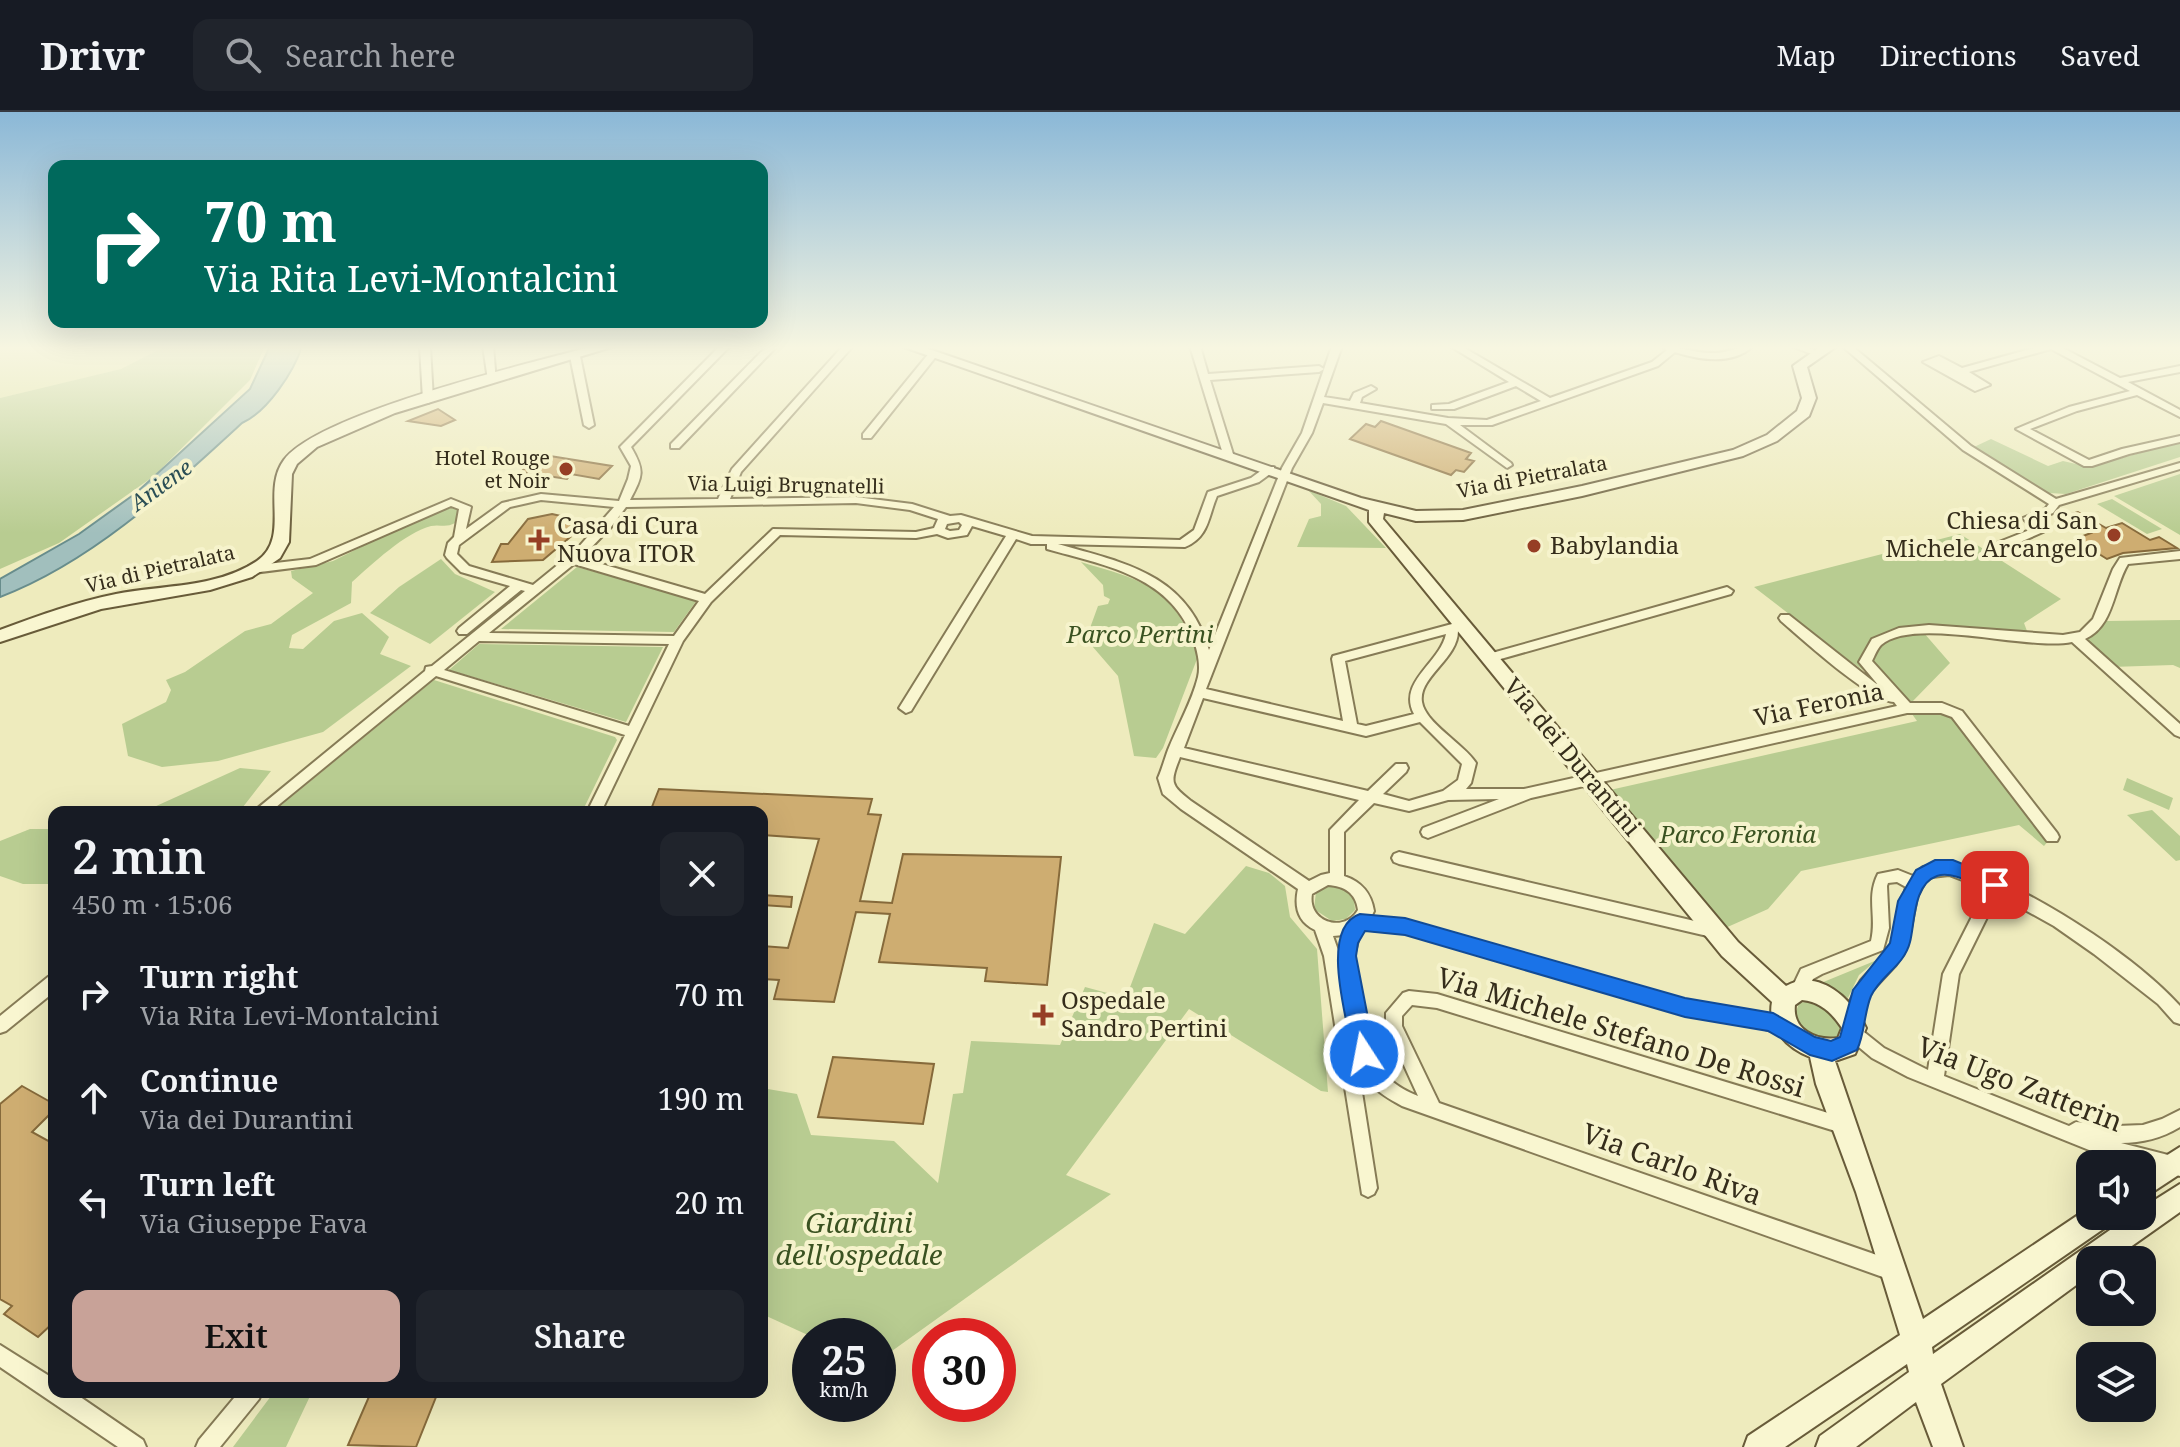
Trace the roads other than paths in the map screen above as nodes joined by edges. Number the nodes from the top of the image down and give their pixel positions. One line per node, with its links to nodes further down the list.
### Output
1 (402, 408): 38 (street, Via di Pietralata)
2 (586, 408): 16 (street)
3 (663, 408): 26 (street)
4 (712, 408): 19 (street)
5 (792, 408): 25 (street)
6 (889, 408): 17 (street)
7 (1093, 408): 20 (street, Via di Pietralata)
8 (1214, 408): 20 (street)
9 (1315, 408): 24 (street)
10 (1373, 408): 15 (street)
11 (1531, 408): 15 (street)
12 (1807, 408): 28 (street, Via di Pietralata)
13 (1920, 408): 27 (street)
14 (2076, 408): 18 (street)
15 (1448, 421): 21 (street)
16 (589, 425)
17 (867, 436)
18 (2180, 439)
19 (675, 446)
20 (1228, 454): 23 (street, Via di Pietralata)
21 (1507, 465)
22 (2180, 466): 27 (street)
23 (1270, 469): 24 (street, Via di Pietralata); 34 (street)
24 (1286, 475): 28 (street, Via di Pietralata); 51 (street)
25 (723, 501): 26 (street, Via Luigi Brugnatelli); 29 (street, Via Luigi Brugnatelli)
26 (623, 502): 33 (street, Via Luigi Brugnatelli); 37 (street)
27 (2055, 503): 35 (street)
28 (1377, 508): 44 (street, Via dei Durantini)
29 (946, 518): 30 (street, Via Luigi Brugnatelli); 31 (street)
30 (965, 527): 31 (street); 32 (street)
31 (939, 530): 42 (street)
32 (1010, 534): 34 (street); 56 (street)
33 (459, 536): 38 (street); 39 (street)
34 (1031, 540): 50 (street)
35 (1998, 547)
36 (2180, 555): 48 (street)
37 (573, 560): 40 (street); 42 (street)
38 (253, 569): 46 (street, Via di Pietralata)
39 (519, 585): 40 (street); 45 (street)
40 (535, 590): 47 (street)
41 (1727, 591): 52 (street)
42 (707, 599): 49 (street)
43 (1785, 618): 57 (street)
44 (1457, 627): 52 (street, Via dei Durantini); 58 (street); 59 (street)
45 (463, 631)
46 (0, 636)
47 (478, 637): 49 (street); 53 (street)
48 (2076, 638): 57 (street, Via Feronia); 61 (street)
49 (677, 640): 60 (street)
50 (1201, 642): 51 (street); 54 (street)
51 (1218, 646): 54 (street)
52 (1490, 658): 64 (street, Via dei Durantini)
53 (431, 670): 60 (street); 68 (street)
54 (1205, 673): 55 (street)
55 (1198, 692): 59 (street); 62 (street)
56 (906, 708)
57 (1907, 708): 64 (street, Via Feronia); 71 (street)
58 (1421, 717): 59 (street); 66 (street)
59 (1351, 727)
60 (632, 732): 69 (street)
61 (2180, 732)
62 (1174, 751): 67 (street); 76 (street)
63 (1401, 768): 67 (street)
64 (1591, 779): 65 (street, Via Feronia); 79 (street, Via dei Durantini)
65 (1529, 793): 66 (street); 70 (street)
66 (1448, 795): 67 (street)
67 (1371, 797): 73 (street)
68 (267, 806)
69 (597, 806)
70 (1428, 832)
71 (2052, 837)
72 (1399, 858): 79 (street)
73 (1337, 880): 76 (street); 77 (street)
74 (1917, 885): 75 (street); 81 (street); 84 (street)
75 (1995, 885): 82 (street); 87 (street)
76 (1308, 888): 78 (street)
77 (1357, 925): 78 (street); 85 (street); 88 (street, Via Carlo Riva)
78 (1322, 927): 94 (street)
79 (1717, 932): 81 (street, Via dei Durantini)
80 (48, 987): 83 (street)
81 (1791, 994): 84 (street, Via dei Durantini); 85 (street)
82 (2180, 1017)
83 (0, 1026)
84 (1853, 1029): 86 (street); 87 (street, Via Ugo Zatterin)
85 (1789, 1030): 86 (street)
86 (1820, 1050): 91 (street)
87 (1935, 1080): 90 (street, Via Ugo Zatterin)
88 (1433, 1108): 91 (street, Via Michele Stefano De Rossi); 97 (street, Via Carlo Riva)
89 (2180, 1118): 90 (street)
90 (2047, 1124): 92 (street, Via Ugo Zatterin)
91 (1845, 1126): 97 (street)
92 (2178, 1163): 93 (street)
93 (2156, 1177)
94 (1368, 1188)
95 (2180, 1197): 100 (street)
96 (2079, 1230): 98 (street)
97 (1894, 1271): 98 (street)
98 (1916, 1341): 100 (street); 106 (street)
99 (0, 1355): 101 (street)
100 (1925, 1378): 107 (street); 108 (street)
101 (48, 1388)
102 (63, 1398): 104 (street)
103 (247, 1398): 105 (street)
104 (136, 1447)
105 (206, 1447)
106 (1759, 1447)
107 (1831, 1447)
108 (1948, 1447)

